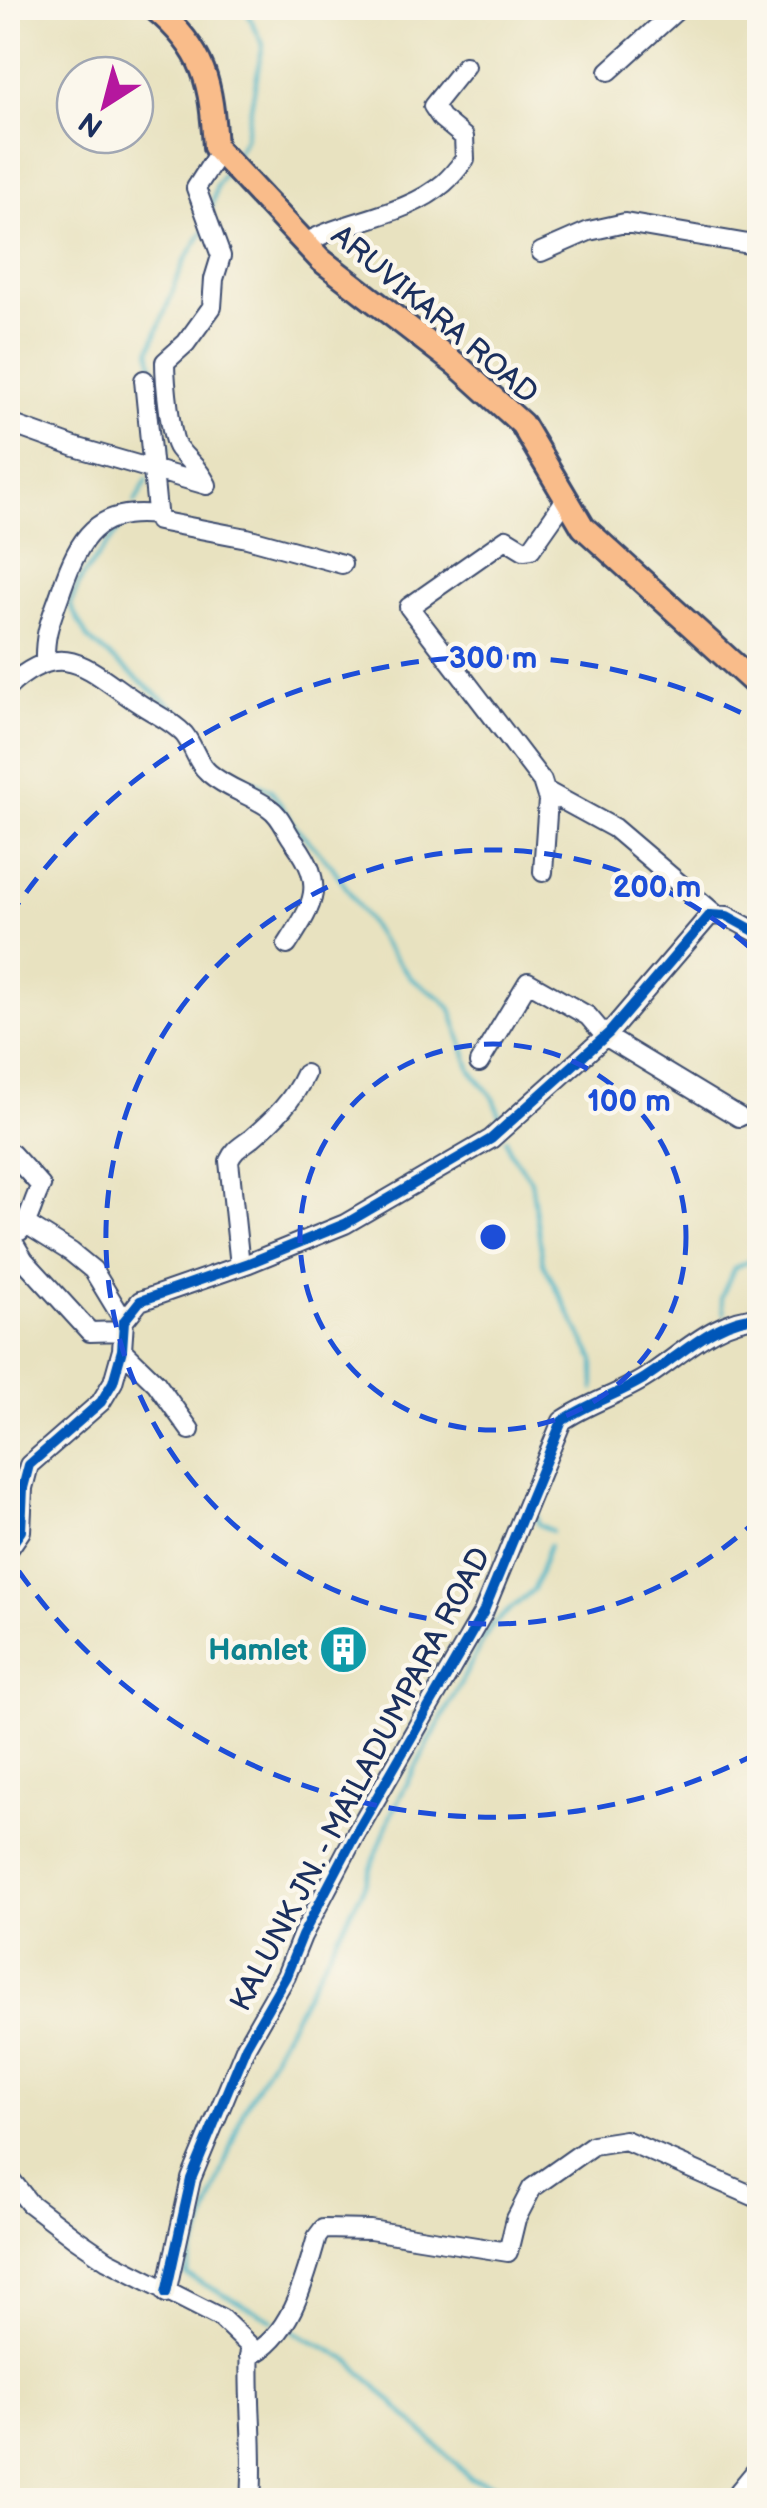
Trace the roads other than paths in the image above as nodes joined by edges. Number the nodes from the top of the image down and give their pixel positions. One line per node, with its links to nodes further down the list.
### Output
1 (154, 8): 5 (main road)
2 (679, 8): 4 (street)
3 (465, 66): 6 (street)
4 (609, 71)
5 (218, 152): 6 (main road, ARUVIKARA ROAD); 11 (street)
6 (306, 242): 12 (main road, ARUVIKARA ROAD)
7 (760, 246): 8 (street)
8 (541, 252)
9 (144, 380): 11 (street)
10 (8, 423): 11 (street)
11 (152, 469): 13 (street)
12 (566, 499): 17 (main road, ARUVIKARA ROAD); 18 (street)
13 (155, 515): 14 (street); 15 (street)
14 (342, 564)
15 (45, 663): 16 (street); 22 (street)
16 (8, 686)
17 (760, 688)
18 (546, 791): 19 (street); 20 (street)
19 (543, 872)
20 (715, 914): 21 (street); 23 (street)
21 (760, 934)
22 (287, 945)
23 (605, 1036): 24 (street); 26 (street); 29 (street)
24 (479, 1064)
25 (305, 1074): 29 (street)
26 (740, 1117)
27 (12, 1154): 28 (street)
28 (15, 1230): 31 (street); 31 (street)
29 (240, 1266): 31 (street)
30 (760, 1317): 36 (street, KALUNK JN. - MAILADUMPARA ROAD)
31 (123, 1334): 32 (street); 33 (street)
32 (190, 1430)
33 (8, 1550)
34 (8, 2176): 36 (street)
35 (760, 2200): 37 (street)
36 (166, 2292): 37 (street)
37 (249, 2356): 39 (street)
38 (760, 2466): 40 (street)
39 (252, 2500)
40 (732, 2500)

